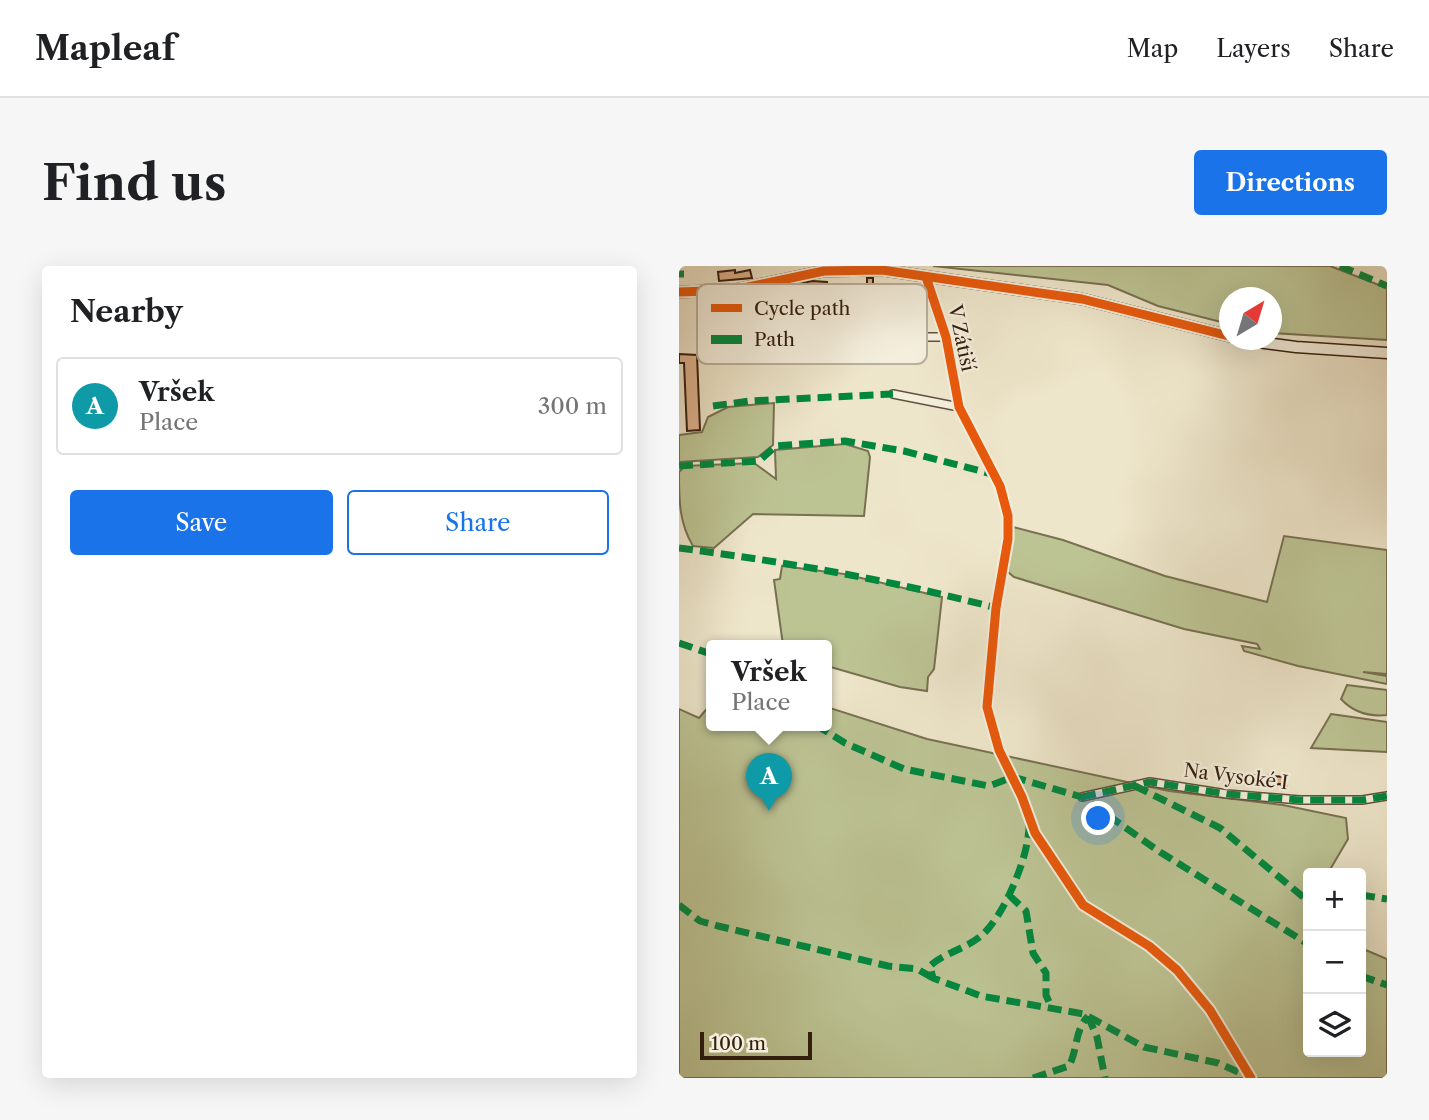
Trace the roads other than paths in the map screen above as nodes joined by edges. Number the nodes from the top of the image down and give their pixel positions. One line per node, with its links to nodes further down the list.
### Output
1 (926, 277): 2 (street); 5 (street); 7 (street, V Zátiší)
2 (763, 284)
3 (697, 291): 4 (street)
4 (679, 292)
5 (1219, 334)
6 (927, 337): 7 (street, V Zátiší)
7 (946, 337): 11 (street, V Zátiší)
8 (1282, 345): 9 (street)
9 (1387, 353)
10 (893, 394): 11 (street)
11 (959, 407): 14 (street, V Zátiší)
12 (1387, 796): 13 (street, Na Vysoké I)
13 (1082, 797)
14 (1251, 1078)

